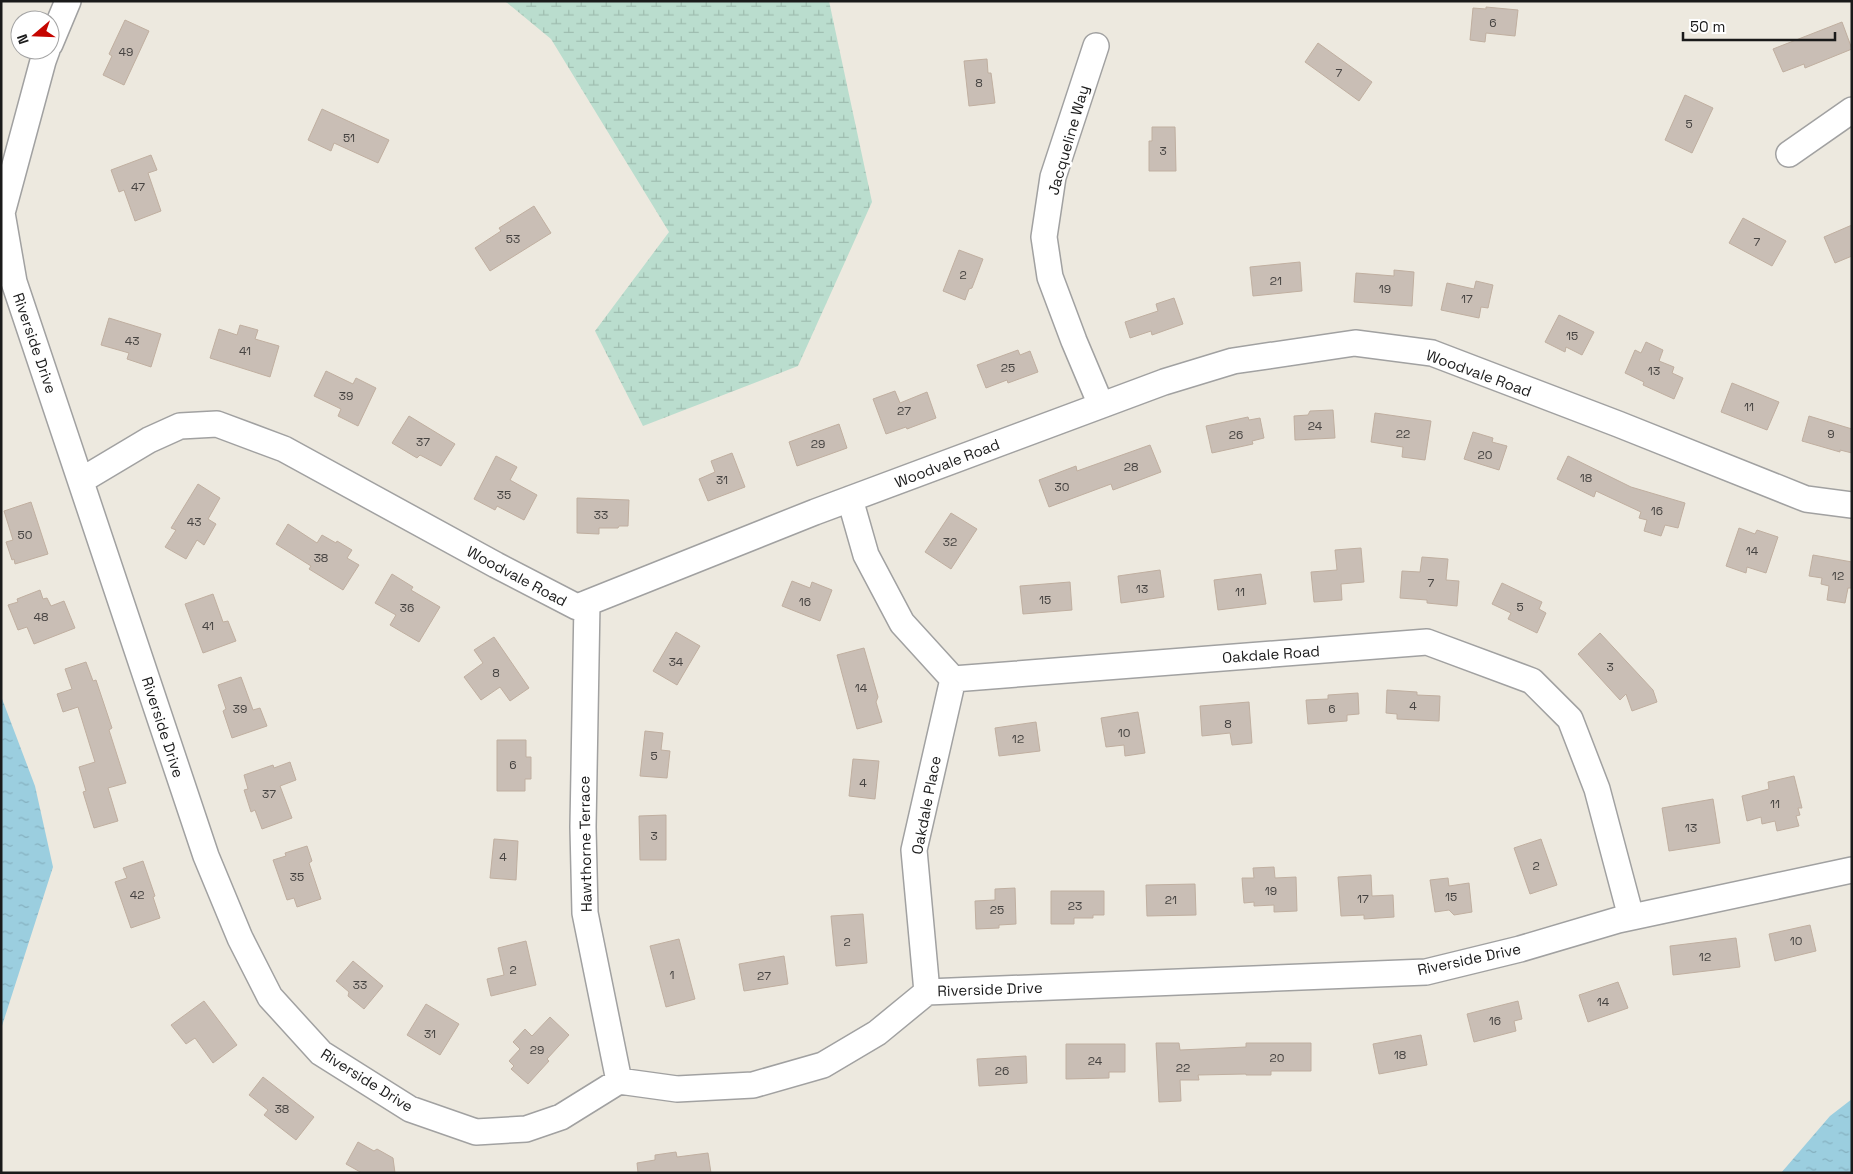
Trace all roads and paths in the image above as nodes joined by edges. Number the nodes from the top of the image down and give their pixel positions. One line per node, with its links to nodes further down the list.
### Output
1 (68, 1): 2 (street)
2 (60, 20)
3 (1096, 46): 7 (street, Jacqueline Way)
4 (43, 60): 8 (street, Riverside Drive)
5 (1852, 110): 6 (street)
6 (1789, 154)
7 (1101, 405): 9 (street, Woodvale Road); 10 (street, Woodvale Road)
8 (82, 480): 11 (street, Woodvale Road); 16 (street, Riverside Drive)
9 (850, 499): 11 (street, Woodvale Road); 12 (street)
10 (1852, 505)
11 (587, 603): 16 (street, Hawthorne Terrace)
12 (953, 679): 14 (street, Oakdale Road); 15 (street, Oakdale Place)
13 (1852, 870): 14 (street, Riverside Drive)
14 (1631, 917): 15 (street, Riverside Drive)
15 (927, 992): 16 (street, Riverside Drive)
16 (619, 1082)

